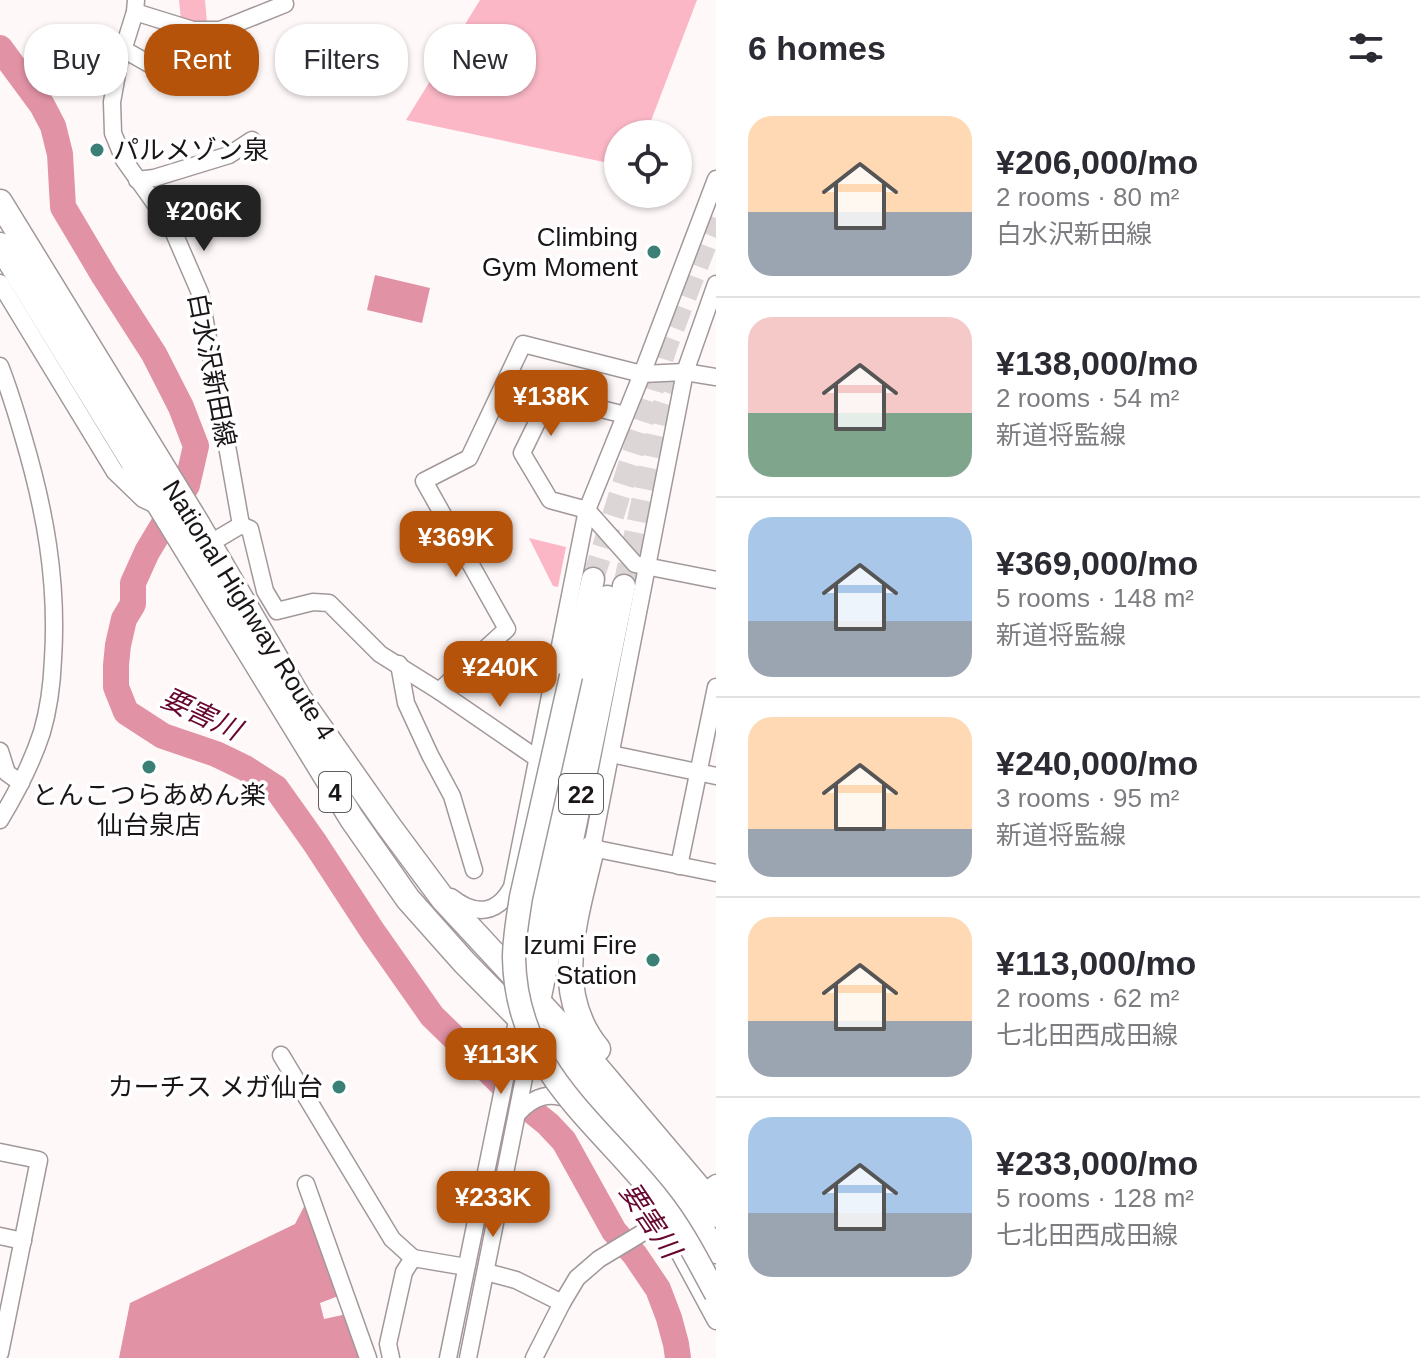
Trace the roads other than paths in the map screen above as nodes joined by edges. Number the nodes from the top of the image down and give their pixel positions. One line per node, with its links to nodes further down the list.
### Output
1 (244, 0): 4 (street)
2 (285, 4): 4 (street)
3 (135, 6): 4 (street); 5 (street, 白水沢新田線)
4 (250, 17)
5 (128, 31)
6 (113, 96): 9 (street, 白水沢新田線)
7 (252, 140): 9 (street)
8 (716, 179): 16 (street)
9 (137, 180): 21 (street, 白水沢新田線)
10 (0, 202): 11 (highway, National Highway Route 4 / 4)
11 (6, 240): 19 (highway, National Highway Route 4 / 4)
12 (0, 283): 19 (street)
13 (716, 284): 15 (street)
14 (0, 366): 33 (street)
15 (685, 372): 16 (street); 17 (street); 23 (street)
16 (642, 374): 18 (street); 27 (street)
17 (716, 377)
18 (625, 415): 20 (street); 20 (street)
19 (166, 496): 22 (highway, National Highway Route 4 / 4)
20 (587, 510): 23 (street); 30 (street)
21 (241, 525): 22 (street); 25 (street, 白水沢新田線)
22 (197, 537): 39 (highway, National Highway Route 4 / 4); 41 (highway, National Highway Route 4 / 4)
23 (648, 567): 24 (street); 29 (street)
24 (716, 580)
25 (399, 664): 27 (street); 37 (street)
26 (716, 687): 31 (street)
27 (439, 691): 30 (street)
28 (0, 751): 33 (street)
29 (611, 754): 31 (street); 35 (street)
30 (538, 759): 39 (street)
31 (697, 772): 32 (street); 36 (street)
32 (716, 776)
33 (21, 783): 34 (street)
34 (0, 820)
35 (592, 848): 36 (street); 43 (highway)
36 (679, 866): 38 (street)
37 (474, 870)
38 (716, 873)
39 (427, 878): 40 (highway, National Highway Route 4 / 4)
40 (531, 993): 41 (main road, 22); 43 (highway, National Highway Route 4 / 4); 56 (main road, 22, bridge)
41 (526, 1024): 43 (highway, National Highway Route 4 / 4); 44 (street); 54 (street)
42 (281, 1055): 53 (street)
43 (622, 1115): 44 (street); 47 (highway, National Highway Route 4 / 4)
44 (517, 1119): 55 (street)
45 (0, 1152): 51 (street)
46 (306, 1184): 61 (street)
47 (701, 1194): 48 (highway, National Highway Route 4 / 4); 49 (street); 52 (highway, National Highway Route 4 / 4)
48 (716, 1215)
49 (656, 1225): 57 (street); 59 (street)
50 (0, 1236): 51 (street)
51 (23, 1241): 58 (street)
52 (716, 1251)
53 (413, 1258): 54 (street); 62 (street)
54 (466, 1267): 63 (street)
55 (486, 1272): 57 (street); 64 (street)
56 (716, 1294)
57 (562, 1303): 65 (street)
58 (4, 1316): 60 (street)
59 (716, 1321)
60 (0, 1353)
61 (368, 1358)
62 (391, 1358)
63 (448, 1358)
64 (468, 1358)
65 (534, 1358)

